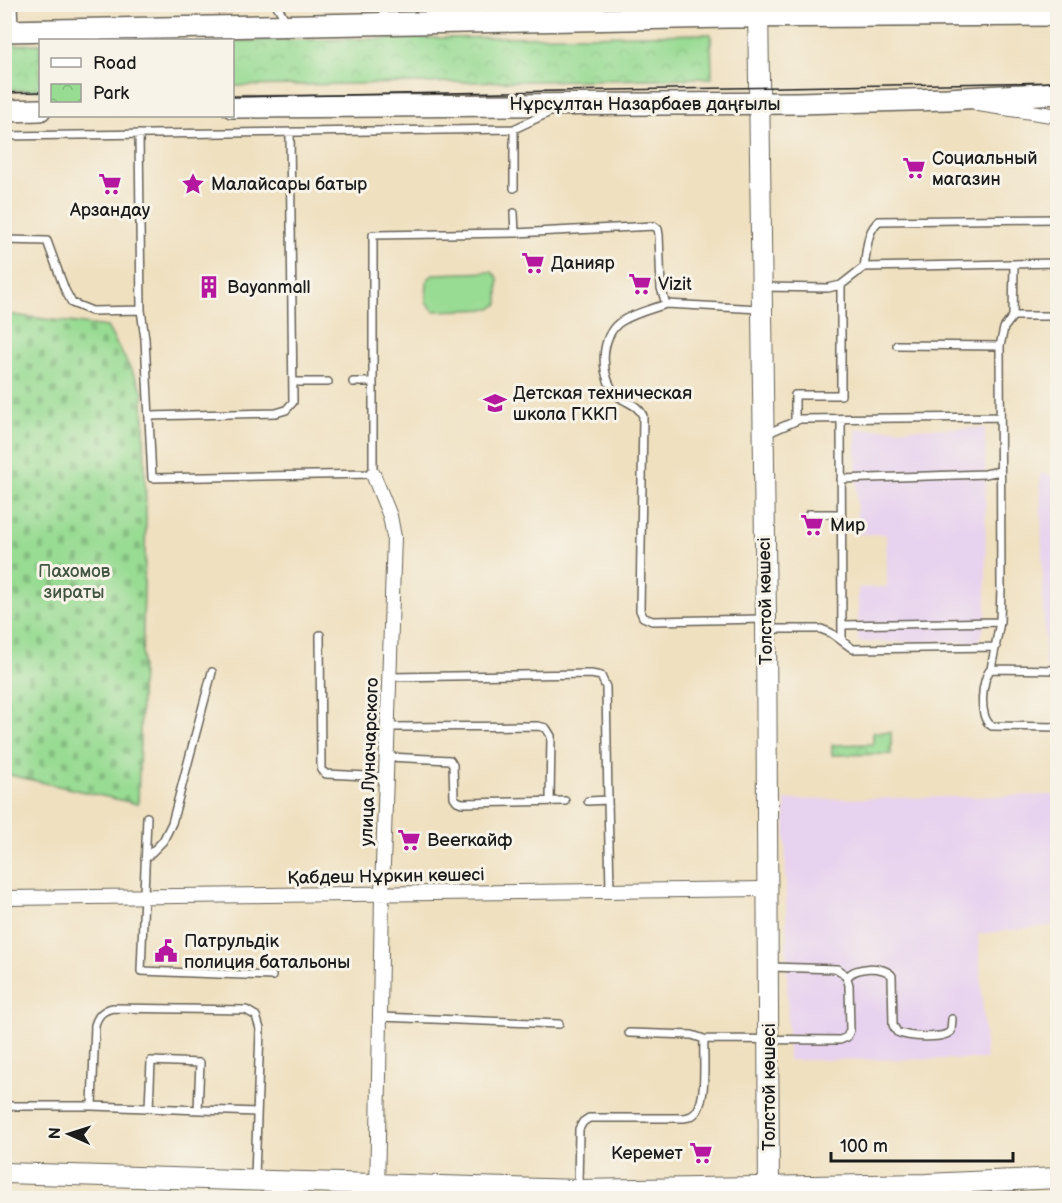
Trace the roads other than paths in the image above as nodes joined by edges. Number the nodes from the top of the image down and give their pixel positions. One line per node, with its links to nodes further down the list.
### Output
1 (13, 4): 8 (lane)
2 (276, 4): 7 (lane)
3 (1007, 10): 4 (main road); 6 (main road)
4 (758, 11): 5 (main road); 12 (main road, Толстой көшесі)
5 (383, 14): 7 (main road)
6 (1058, 15)
7 (289, 26): 8 (main road)
8 (9, 31)
9 (1058, 93): 10 (main road, Нұрсұлтан Назарбаев даңғылы)
10 (947, 99): 12 (main road, Нұрсұлтан Назарбаев даңғылы); 16 (street)
11 (570, 103): 12 (main road, Нұрсұлтан Назарбаев даңғылы); 13 (main road, Нұрсұлтан Назарбаев даңғылы); 17 (lane)
12 (759, 104): 30 (main road, Толстой көшесі)
13 (234, 107)
14 (39, 110): 15 (main road)
15 (4, 111)
16 (1058, 116)
17 (514, 129): 18 (lane); 21 (lane)
18 (290, 133): 19 (lane); 39 (lane)
19 (139, 134): 20 (lane); 33 (lane)
20 (4, 136)
21 (514, 188)
22 (514, 213): 24 (lane)
23 (1058, 219): 28 (lane)
24 (515, 233): 31 (lane); 38 (lane)
25 (4, 240): 33 (lane)
26 (1058, 263): 27 (lane)
27 (1014, 265): 28 (lane); 34 (lane)
28 (864, 267): 29 (lane)
29 (841, 285): 30 (lane); 44 (lane)
30 (760, 287): 32 (main road, Толстой көшесі)
31 (666, 304): 32 (lane); 53 (lane)
32 (760, 309): 46 (main road, Толстой көшесі)
33 (141, 310): 42 (lane)
34 (1013, 316): 35 (lane); 37 (lane)
35 (1058, 316)
36 (897, 345): 37 (lane)
37 (1000, 346): 43 (lane)
38 (373, 381): 41 (lane); 48 (lane)
39 (294, 382): 40 (lane); 42 (lane)
40 (328, 382)
41 (353, 382)
42 (149, 416): 48 (lane)
43 (1000, 417): 45 (lane); 47 (lane)
44 (795, 420): 45 (lane); 46 (lane)
45 (841, 420): 49 (lane)
46 (764, 435): 53 (main road, Толстой көшесі)
47 (1000, 471): 49 (lane); 52 (lane)
48 (373, 474): 61 (street, улица Луначарского)
49 (841, 479): 51 (lane)
50 (809, 514): 51 (lane)
51 (841, 514): 54 (lane)
52 (1000, 622): 54 (lane); 57 (lane)
53 (766, 624): 56 (lane); 72 (main road, Толстой көшесі)
54 (842, 625): 56 (lane)
55 (320, 635): 65 (lane)
56 (842, 640): 57 (lane)
57 (996, 647): 58 (lane)
58 (991, 669): 59 (lane); 63 (lane)
59 (1058, 670)
60 (212, 672): 71 (lane)
61 (390, 676): 62 (street, улица Луначарского); 66 (lane)
62 (389, 727): 64 (street, улица Луначарского); 67 (lane)
63 (1058, 727)
64 (388, 757): 65 (street, улица Луначарского); 67 (lane)
65 (387, 777): 74 (street, улица Луначарского)
66 (608, 800): 69 (lane); 73 (lane)
67 (550, 801): 68 (lane)
68 (565, 801)
69 (588, 801)
70 (147, 817): 71 (lane)
71 (145, 859): 75 (lane)
72 (767, 889): 73 (street, Қабдеш Нұркин көшесі); 77 (main road, Толстой көшесі)
73 (610, 890): 74 (street, Қабдеш Нұркин көшесі)
74 (382, 894): 75 (street, Қабдеш Нұркин көшесі); 80 (street, улица Луначарского)
75 (144, 897): 76 (street, Қабдеш Нұркин көшесі); 78 (lane)
76 (4, 898)
77 (768, 967): 79 (lane); 85 (main road, Толстой көшесі)
78 (272, 976)
79 (847, 978): 81 (lane); 85 (lane)
80 (380, 1017): 82 (lane); 95 (street, улица Луначарского)
81 (952, 1019)
82 (559, 1024)
83 (629, 1033): 84 (lane)
84 (704, 1039): 85 (lane); 94 (lane)
85 (768, 1040): 96 (main road, Толстой көшесі)
86 (4, 1106): 87 (lane)
87 (92, 1106): 88 (lane); 90 (lane)
88 (149, 1108): 89 (lane); 89 (lane)
89 (198, 1110): 90 (lane)
90 (257, 1112): 93 (lane)
91 (4, 1173): 93 (main road)
92 (1058, 1178): 96 (main road)
93 (255, 1180): 95 (main road)
94 (578, 1190): 95 (main road); 96 (main road)
95 (377, 1191)
96 (769, 1193)

